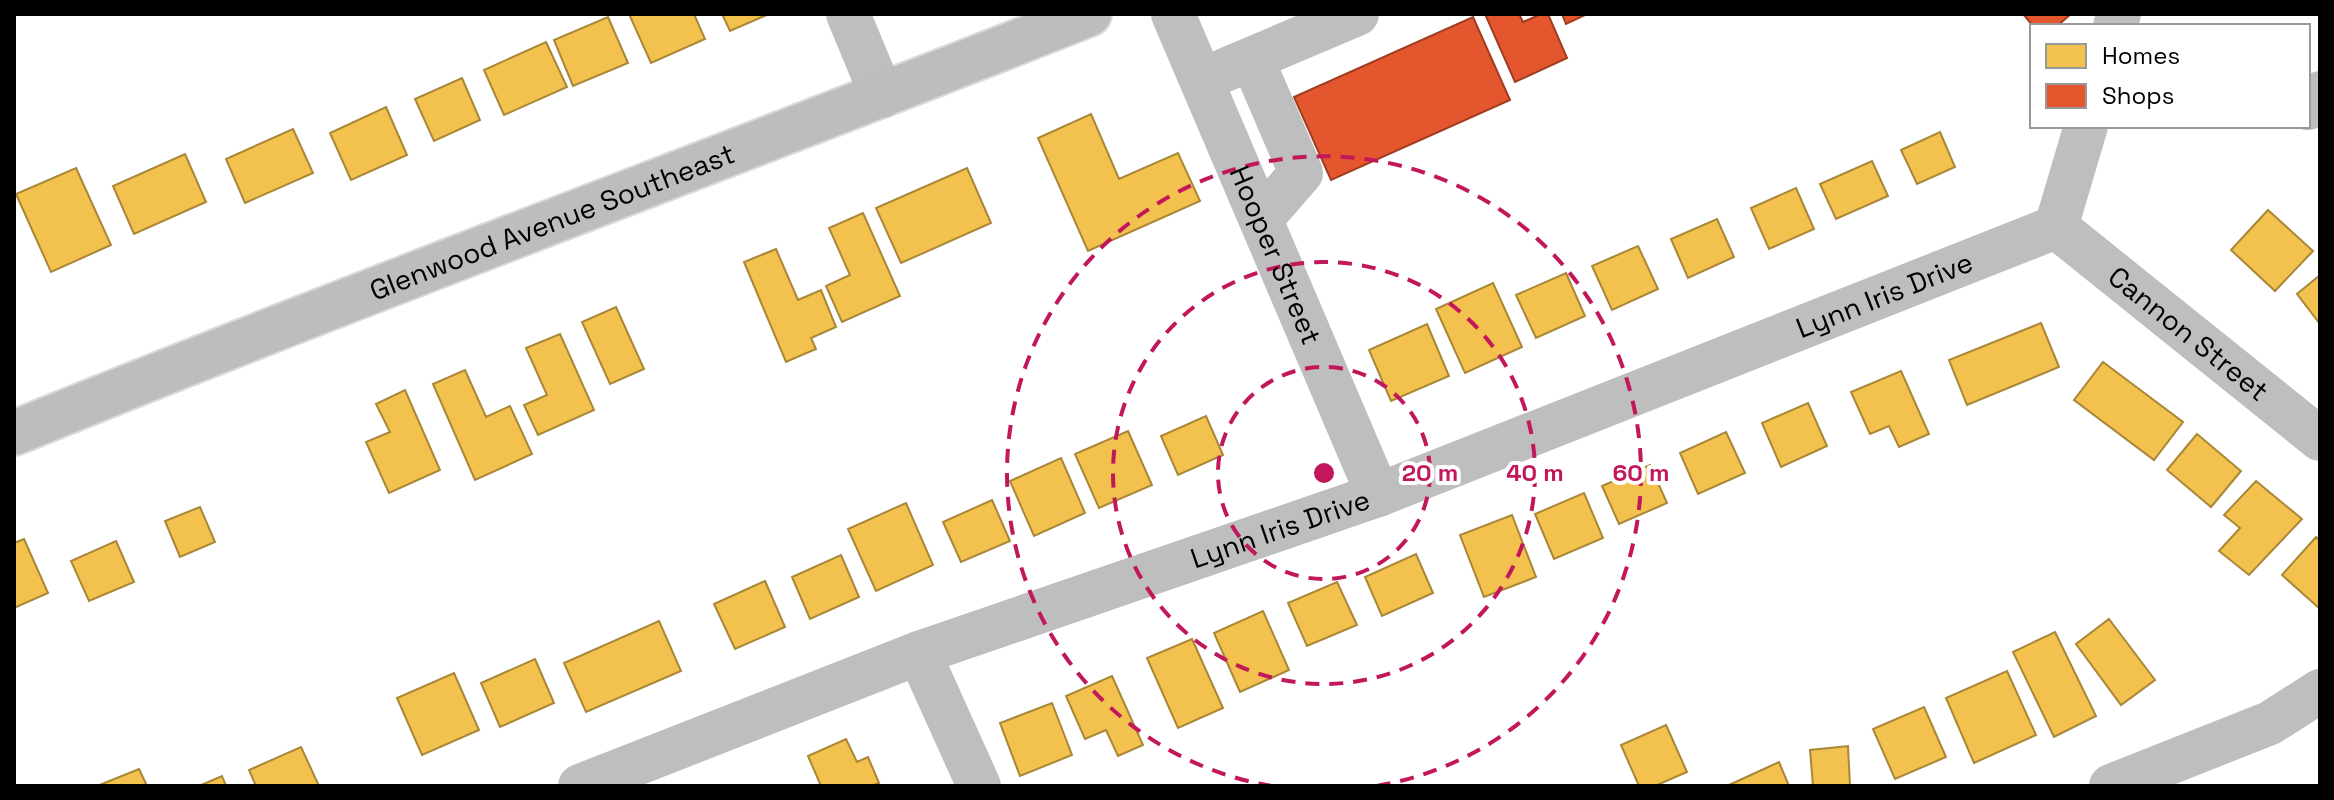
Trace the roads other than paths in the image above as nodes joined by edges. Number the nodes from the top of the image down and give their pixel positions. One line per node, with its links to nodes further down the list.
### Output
1 (848, 14): 7 (street)
2 (1089, 14): 7 (main road, Glenwood Avenue Southeast)
3 (1173, 14): 6 (street, Hooper Street)
4 (1357, 14): 5 (street)
5 (1252, 59): 6 (street); 9 (street)
6 (1201, 81): 9 (street, Hooper Street)
7 (882, 96): 11 (main road, Glenwood Avenue Southeast)
8 (2085, 128): 10 (street)
9 (1261, 219): 13 (street, Hooper Street)
10 (2056, 227): 12 (street, Cannon Street); 13 (street, Lynn Iris Drive)
11 (14, 433)
12 (2320, 439)
13 (1378, 495): 14 (street, Lynn Iris Drive)
14 (919, 653): 16 (street, Lynn Iris Drive); 17 (street)
15 (2320, 691): 18 (street)
16 (580, 786)
17 (979, 786)
18 (2111, 786)

